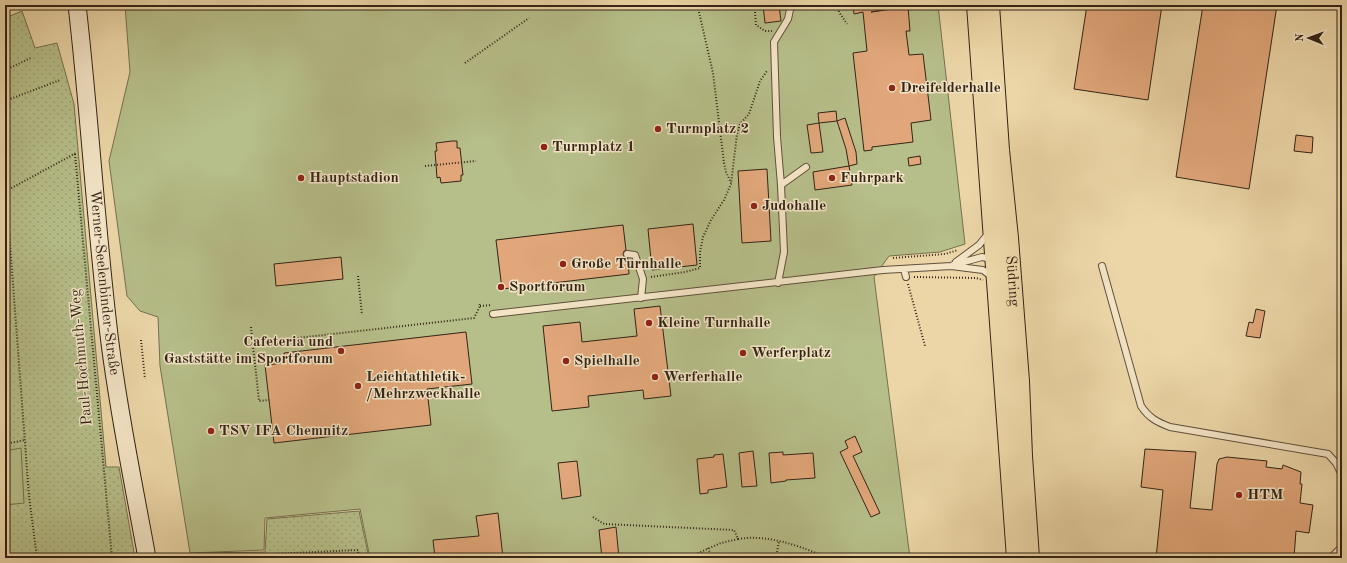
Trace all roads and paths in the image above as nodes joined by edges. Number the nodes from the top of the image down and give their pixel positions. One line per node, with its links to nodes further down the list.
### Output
1 (77, 5): 19 (main road, Werner-Seelenbinder-Straße)
2 (791, 5): 12 (lane)
3 (838, 5): 11 (path)
4 (899, 5): 7 (path)
5 (976, 5): 26 (main road, Südring)
6 (990, 5): 33 (main road, Südring)
7 (900, 8)
8 (699, 12): 23 (path)
9 (755, 12): 12 (path)
10 (528, 18): 15 (path)
11 (847, 24)
12 (781, 31): 14 (lane)
13 (31, 58): 16 (path)
14 (774, 60): 23 (path); 24 (lane)
15 (465, 63)
16 (5, 70)
17 (60, 80): 18 (path)
18 (5, 101)
19 (83, 151): 25 (path); 60 (path, Paul-Hochmuth-Weg); 61 (main road, Werner-Seelenbinder-Straße)
20 (476, 161): 21 (path)
21 (425, 166)
22 (806, 167): 24 (lane)
23 (731, 184): 36 (path)
24 (781, 186): 37 (lane)
25 (6, 191): 50 (path)
26 (992, 227): 30 (lane); 33 (main road, Südring)
27 (961, 249): 29 (path)
28 (627, 254): 36 (lane)
29 (893, 258)
30 (951, 266): 32 (lane); 33 (lane); 33 (lane)
31 (1102, 266): 52 (lane)
32 (904, 269): 35 (lane); 37 (lane)
33 (998, 271): 35 (path); 68 (main road, Südring); 69 (main road, Südring)
34 (358, 276): 43 (path)
35 (906, 277): 47 (path)
36 (643, 279): 38 (lane)
37 (778, 283): 38 (lane)
38 (642, 298): 42 (lane)
39 (480, 302): 41 (path)
40 (492, 305): 41 (path)
41 (480, 306): 46 (path)
42 (493, 314)
43 (362, 315)
44 (251, 327): 46 (path)
45 (141, 340): 48 (path)
46 (253, 343): 49 (path)
47 (925, 346)
48 (145, 379)
49 (269, 400)
50 (25, 440): 51 (path); 59 (path)
51 (5, 444)
52 (1342, 475)
53 (593, 517): 54 (path)
54 (738, 539): 55 (path); 56 (path)
55 (779, 541): 66 (path); 67 (path)
56 (708, 548): 64 (path); 65 (path)
57 (1342, 553): 70 (street)
58 (219, 557): 62 (path); 63 (path)
59 (37, 558)
60 (112, 558)
61 (148, 558)
62 (186, 558)
63 (359, 558)
64 (687, 558)
65 (712, 558)
66 (776, 558)
67 (828, 558)
68 (1016, 558)
69 (1030, 558)
70 (1337, 558)

